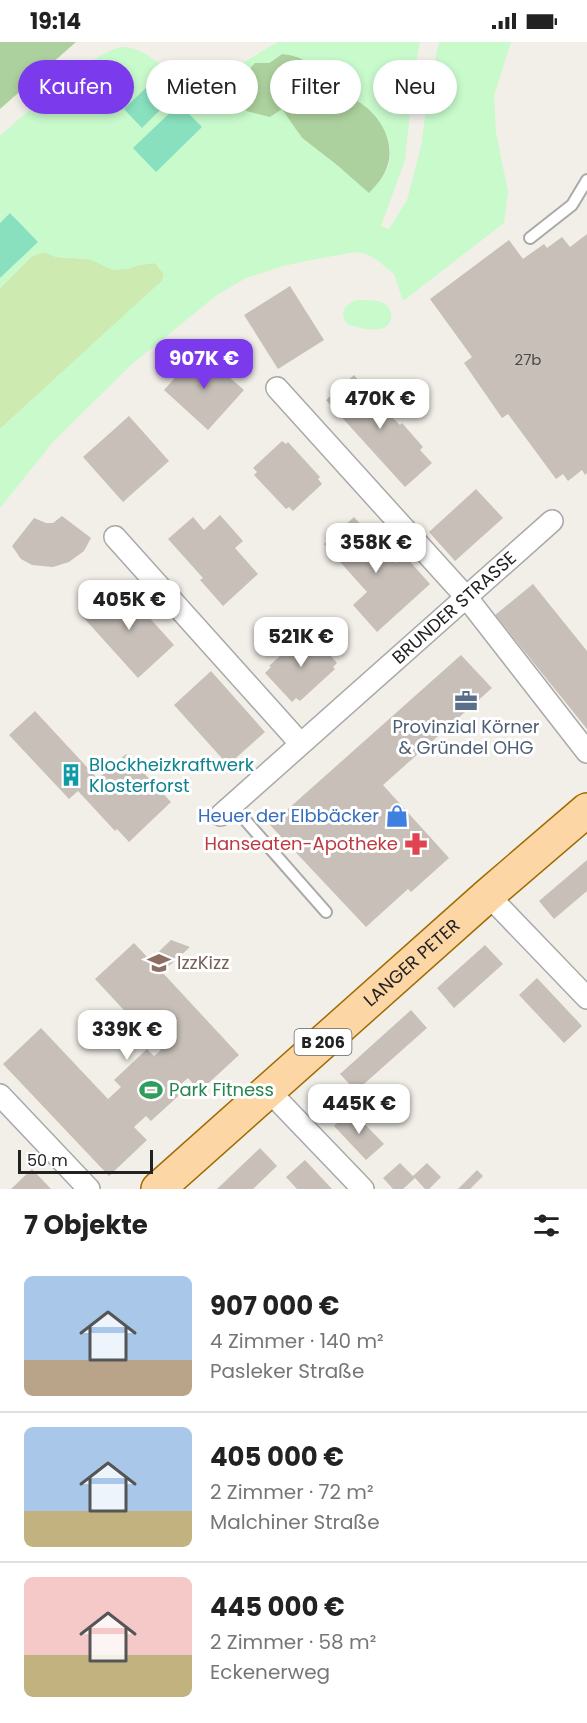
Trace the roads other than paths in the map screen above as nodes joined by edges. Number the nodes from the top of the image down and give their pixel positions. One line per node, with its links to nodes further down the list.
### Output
1 (587, 180): 2 (lane)
2 (530, 238)
3 (277, 388): 6 (street)
4 (552, 521): 6 (street, BRUNDER STRASSE)
5 (115, 537): 7 (street)
6 (467, 598): 7 (street, BRUNDER STRASSE); 8 (street)
7 (300, 743): 9 (street, BRUNDER STRASSE)
8 (587, 752)
9 (226, 810): 12 (lane)
10 (587, 810): 11 (main road, LANGER PETER / B 206)
11 (488, 895): 13 (street); 14 (main road, LANGER PETER / B 206)
12 (326, 912)
13 (587, 998)
14 (268, 1090): 17 (main road, LANGER PETER / B 206); 18 (street)
15 (0, 1095): 16 (street)
16 (89, 1189)
17 (158, 1189)
18 (363, 1189)

